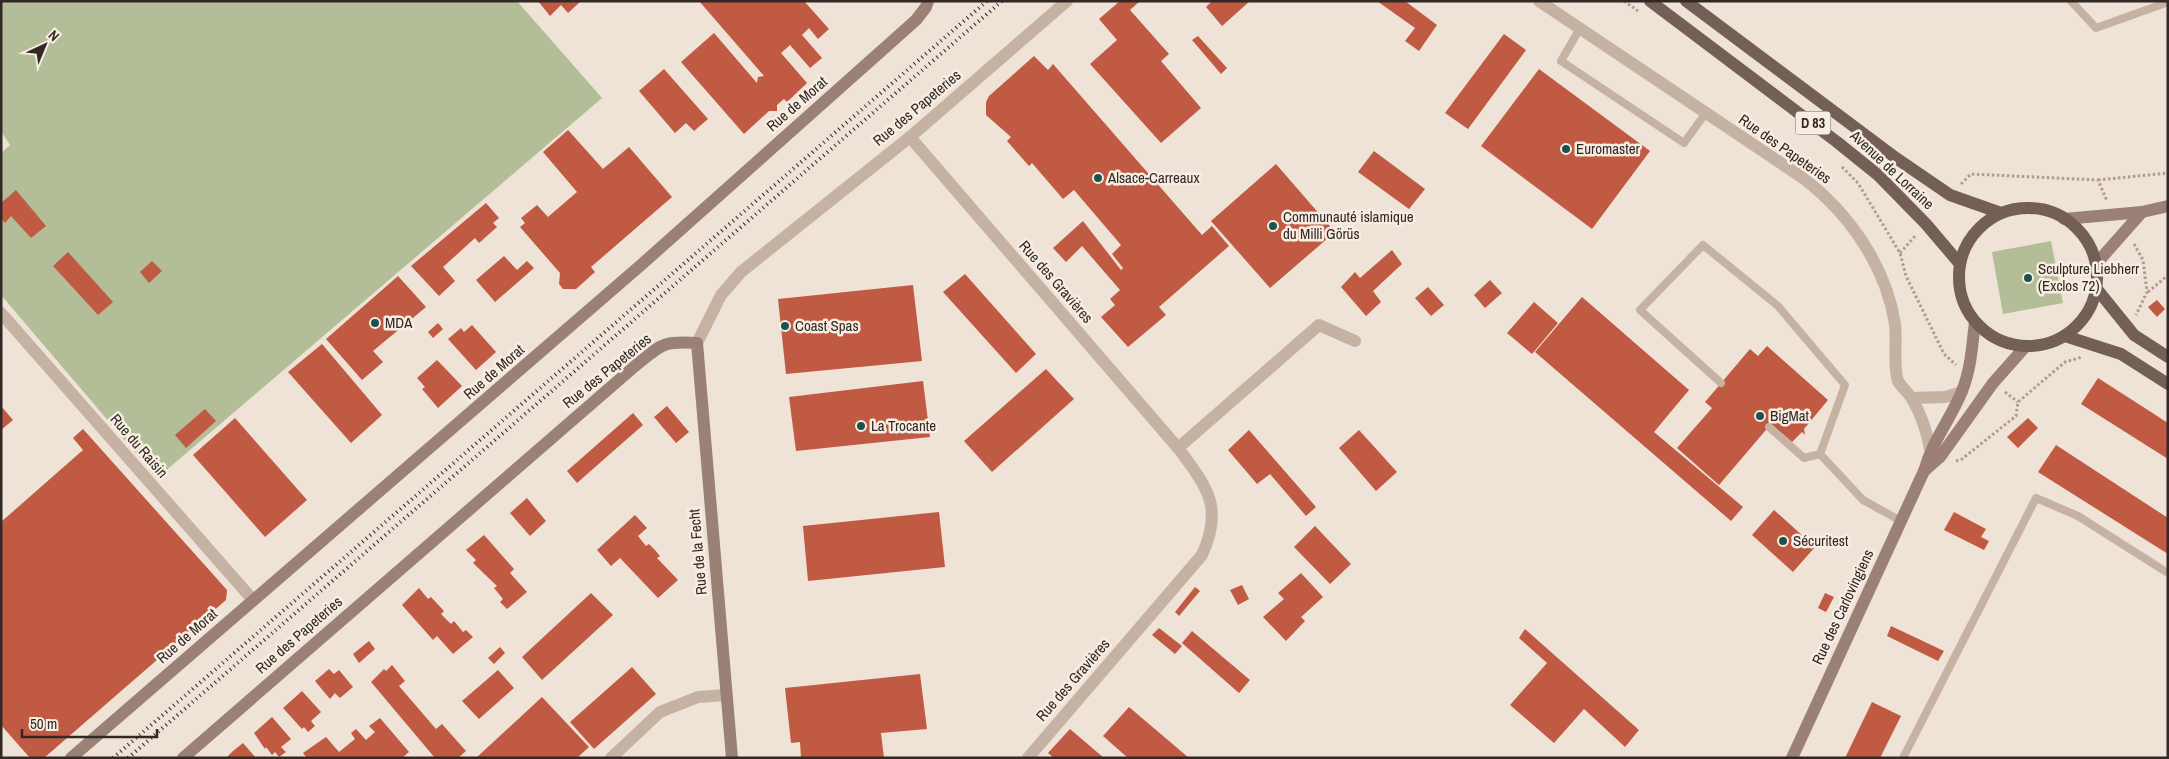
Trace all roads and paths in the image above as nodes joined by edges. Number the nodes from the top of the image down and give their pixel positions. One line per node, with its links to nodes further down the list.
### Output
1 (928, 1): 47 (street, Rue de Morat)
2 (1067, 1): 12 (street, Rue des Papeteries)
3 (1539, 1): 10 (street, Rue des Papeteries)
4 (1624, 1): 9 (path)
5 (1650, 1): 20 (main road, Avenue de Lorraine / D 83)
6 (1686, 1): 18 (main road, Avenue de Lorraine / D 83)
7 (2071, 1): 8 (lane)
8 (2168, 2)
9 (1640, 13)
10 (1579, 30): 11 (street, Rue des Papeteries); 11 (lane)
11 (1705, 114): 38 (street, Rue des Papeteries)
12 (910, 137): 29 (street, Rue des Papeteries); 41 (street, Rue des Gravières)
13 (1839, 164): 33 (path)
14 (2168, 173): 15 (path)
15 (2098, 180)
16 (2168, 206): 17 (street)
17 (2142, 212): 19 (street); 21 (street)
18 (2001, 213): 19 (main road); 20 (main road)
19 (2064, 219): 21 (main road)
20 (1960, 264): 26 (main road)
21 (2096, 264): 23 (main road)
22 (2168, 274): 24 (path)
23 (2096, 288): 27 (main road); 32 (main road)
24 (2147, 292)
25 (1, 313): 47 (street, Rue du Raisin)
26 (1975, 322): 30 (main road); 33 (street, Rue des Carlovingiens)
27 (2065, 336): 30 (main road); 36 (main road)
28 (1355, 341): 41 (street)
29 (697, 344): 48 (street, Rue de la Fecht); 50 (street, Rue des Papeteries)
30 (2025, 347): 35 (street, Rue des Carlovingiens)
31 (2090, 357): 39 (path)
32 (2168, 357)
33 (1969, 371): 37 (street, Rue des Carlovingiens)
34 (1721, 383): 43 (lane)
35 (1993, 383): 39 (path); 44 (street, Rue des Carlovingiens)
36 (2168, 384)
37 (1962, 392): 38 (street); 42 (street, Rue des Carlovingiens)
38 (1912, 398): 42 (street, Rue des Papeteries)
39 (2018, 402): 44 (path)
40 (1769, 427): 43 (lane)
41 (1178, 448): 53 (street, Rue des Gravières)
42 (1930, 449): 44 (street, Rue des Carlovingiens)
43 (1820, 454): 45 (lane)
44 (1924, 471): 45 (street, Rue des Carlovingiens)
45 (1901, 521): 54 (street, Rue des Carlovingiens)
46 (2168, 573): 55 (lane)
47 (253, 600): 49 (street, Rue de Morat)
48 (726, 695): 51 (street); 52 (street, Rue de la Fecht)
49 (71, 758)
50 (183, 758)
51 (611, 758)
52 (732, 758)
53 (1028, 758)
54 (1792, 758)
55 (1903, 758)

